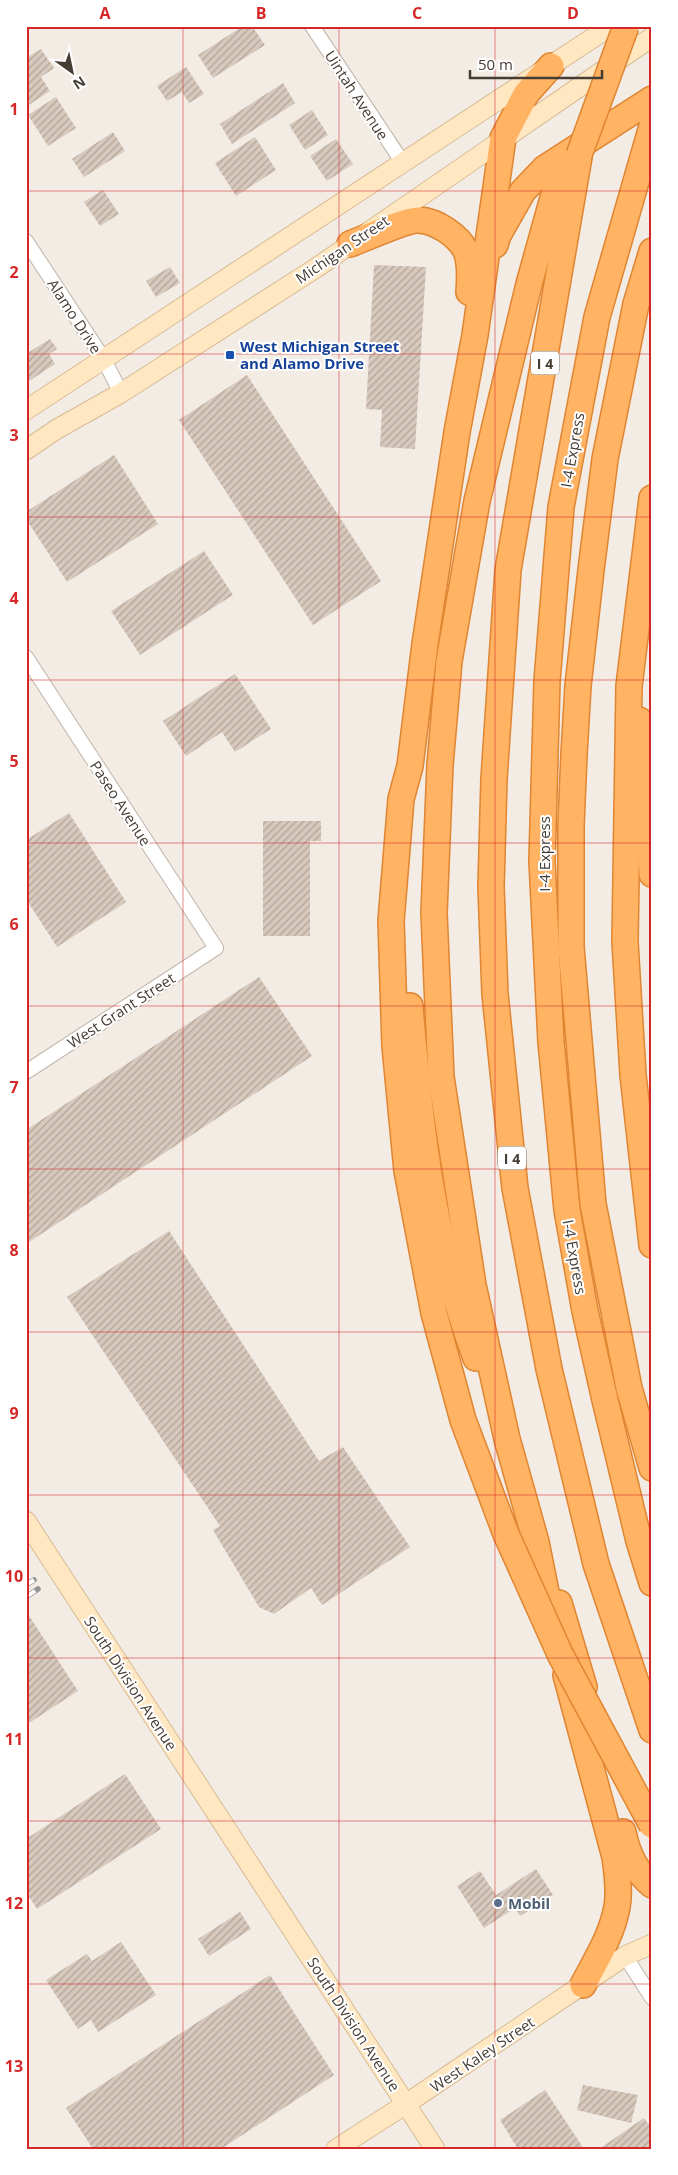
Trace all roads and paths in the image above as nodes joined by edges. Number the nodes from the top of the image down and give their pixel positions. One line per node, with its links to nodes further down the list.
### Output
1 (312, 26): 10 (street, Uintah Avenue)
2 (610, 26): 5 (main road)
3 (626, 26): 9 (highway, I 4, bridge)
4 (652, 38): 8 (main road, Michigan Street)
5 (551, 66): 8 (highway); 10 (main road)
6 (652, 99): 14 (highway)
7 (649, 134): 32 (highway, I-4 Express)
8 (503, 138): 12 (main road, Michigan Street); 14 (highway)
9 (579, 155): 28 (highway); 33 (highway, I 4)
10 (402, 163): 15 (main road)
11 (26, 241): 15 (street, Alamo Drive)
12 (350, 244): 16 (main road, Michigan Street); 18 (highway)
13 (652, 251): 29 (highway, I-4 Express)
14 (480, 299): 18 (highway)
15 (103, 358): 16 (street, Alamo Drive); 17 (main road)
16 (121, 393): 19 (main road, Michigan Street)
17 (26, 410)
18 (457, 432): 23 (highway)
19 (26, 450)
20 (652, 498): 22 (highway)
21 (26, 657): 25 (street, Paseo Avenue)
22 (629, 686): 24 (highway); 27 (highway)
23 (410, 766): 28 (highway); 35 (highway, bridge)
24 (652, 874)
25 (216, 948): 26 (street, West Grant Street)
26 (26, 1072)
27 (652, 1245)
28 (508, 1439): 31 (highway)
29 (652, 1468)
30 (26, 1521): 43 (main road, South Division Avenue)
31 (536, 1542): 34 (highway); 41 (highway)
32 (652, 1583)
33 (652, 1730)
34 (618, 1811): 36 (highway); 37 (highway)
35 (652, 1825)
36 (652, 1837)
37 (652, 1885)
38 (652, 1929): 40 (main road, West Kaley Street)
39 (652, 1944): 40 (main road, West Kaley Street)
40 (625, 1956): 41 (main road, West Kaley Street); 42 (street)
41 (583, 1985): 43 (main road, West Kaley Street)
42 (652, 1998)
43 (406, 2104): 44 (main road, West Kaley Street); 45 (main road, South Division Avenue)
44 (336, 2149)
45 (435, 2149)

